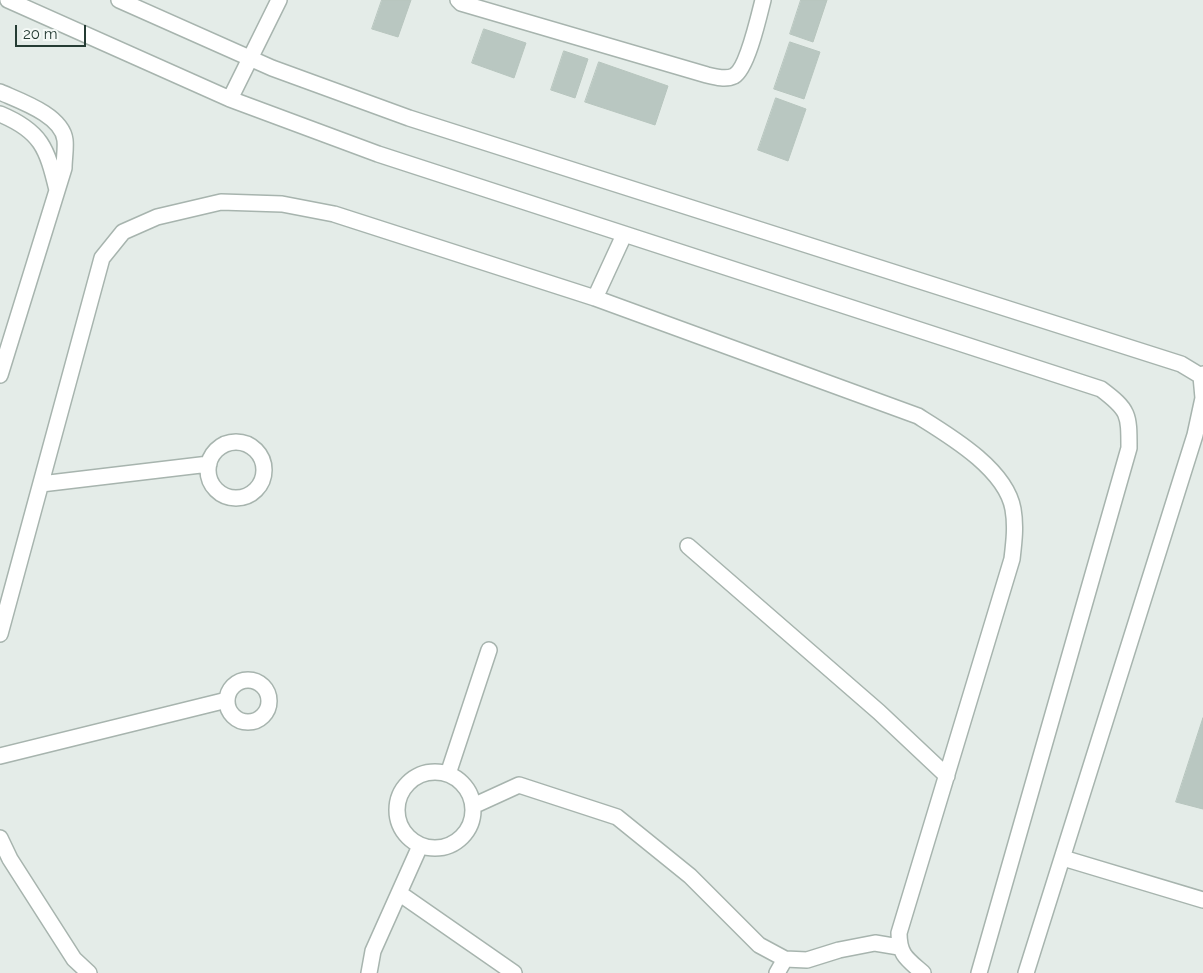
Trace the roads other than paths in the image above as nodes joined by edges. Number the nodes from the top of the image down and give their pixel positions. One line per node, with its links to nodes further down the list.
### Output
1 (8, 0): 8 (street)
2 (119, 0): 6 (street)
3 (279, 0): 6 (street)
4 (458, 0): 5 (street)
5 (763, 0)
6 (250, 58): 8 (street); 14 (street)
7 (0, 92): 10 (street)
8 (230, 99): 11 (street)
9 (0, 114): 10 (street)
10 (57, 190): 13 (street)
11 (624, 235): 12 (street); 37 (street)
12 (595, 298): 16 (street); 23 (street)
13 (0, 375)
14 (1202, 375): 27 (street)
15 (209, 464): 16 (street)
16 (41, 484): 18 (street)
17 (688, 546): 23 (street)
18 (0, 634)
19 (488, 650): 22 (street)
20 (227, 700): 21 (street)
21 (0, 756)
22 (448, 774): 24 (street); 26 (street)
23 (947, 776): 30 (street)
24 (473, 806): 26 (street); 31 (street)
25 (0, 838): 32 (street)
26 (420, 846): 28 (street)
27 (1062, 858): 29 (street); 38 (street)
28 (399, 893): 33 (street); 34 (street)
29 (1203, 900)
30 (899, 947): 31 (street); 36 (street)
31 (785, 959): 35 (street)
32 (89, 973)
33 (369, 973)
34 (514, 973)
35 (776, 973)
36 (923, 973)
37 (979, 973)
38 (1026, 973)

